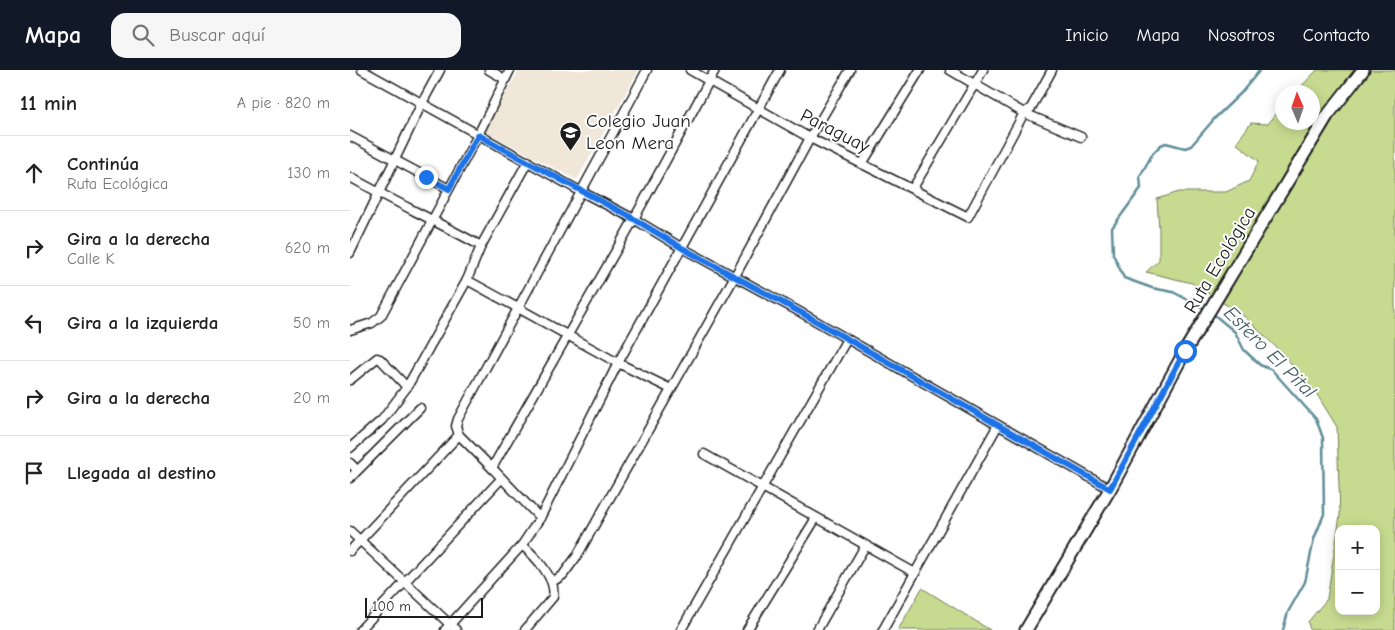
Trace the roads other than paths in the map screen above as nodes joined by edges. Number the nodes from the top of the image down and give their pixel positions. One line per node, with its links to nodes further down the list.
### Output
1 (362, 70): 18 (street)
2 (440, 70): 18 (street)
3 (489, 70): 15 (street)
4 (510, 70): 15 (street)
5 (646, 70): 31 (street)
6 (690, 70): 16 (street, Paraguay)
7 (715, 70): 16 (street)
8 (780, 70): 19 (street)
9 (850, 70): 24 (street)
10 (920, 70): 27 (street)
11 (950, 70): 17 (street)
12 (983, 70): 17 (street)
13 (1052, 70): 20 (street)
14 (1363, 70): 59 (main road, Ruta Ecológica)
15 (505, 79): 21 (street)
16 (709, 82): 19 (street, Paraguay); 34 (street)
17 (974, 84): 20 (street); 29 (street)
18 (422, 103): 21 (street); 25 (street)
19 (758, 109): 24 (street, Paraguay); 36 (street)
20 (1024, 113): 23 (street); 29 (street, Paraguay)
21 (478, 135): 26 (street); 30 (street)
22 (350, 136): 25 (street)
23 (1081, 137)
24 (810, 138): 27 (street, Paraguay); 38 (street)
25 (395, 160): 30 (street); 32 (street)
26 (528, 161): 31 (street); 35 (street)
27 (862, 164): 29 (street, Paraguay)
28 (350, 177): 32 (street)
29 (913, 188)
30 (449, 189): 33 (street)
31 (580, 191): 34 (street); 40 (street)
32 (379, 194): 33 (street); 37 (street)
33 (433, 219): 35 (street); 41 (street)
34 (634, 219): 36 (street); 42 (street)
35 (481, 246): 39 (street)
36 (682, 248): 38 (street); 44 (street)
37 (351, 250)
38 (735, 276): 43 (street); 47 (street)
39 (467, 280): 40 (street); 46 (street)
40 (516, 308): 42 (street); 50 (street)
41 (350, 330)
42 (567, 334): 44 (street); 54 (street)
43 (847, 339): 49 (street); 58 (street)
44 (618, 364): 47 (street); 60 (street)
45 (350, 380): 46 (street)
46 (407, 387): 51 (street)
47 (671, 389): 69 (street)
48 (420, 408): 55 (street)
49 (998, 425): 59 (street); 67 (street)
50 (459, 435): 54 (street); 63 (street)
51 (350, 448)
52 (704, 454): 58 (street)
53 (350, 463): 55 (street)
54 (492, 468): 57 (street)
55 (357, 470): 56 (street)
56 (350, 478)
57 (501, 479): 60 (street); 68 (street)
58 (762, 487): 61 (street); 71 (street)
59 (1110, 489): 77 (main road, Ruta Ecológica)
60 (540, 518): 64 (street)
61 (816, 518): 65 (street); 74 (street)
62 (350, 531): 63 (street)
63 (360, 540): 66 (street); 68 (street)
64 (522, 545): 69 (street); 70 (street)
65 (866, 546): 67 (street); 75 (street)
66 (350, 551)
67 (915, 573): 76 (street)
68 (404, 582): 70 (street); 72 (street)
69 (552, 582): 73 (street)
70 (450, 628)
71 (685, 629)
72 (360, 630)
73 (525, 630)
74 (747, 630)
75 (817, 630)
76 (883, 630)
77 (1026, 630)

